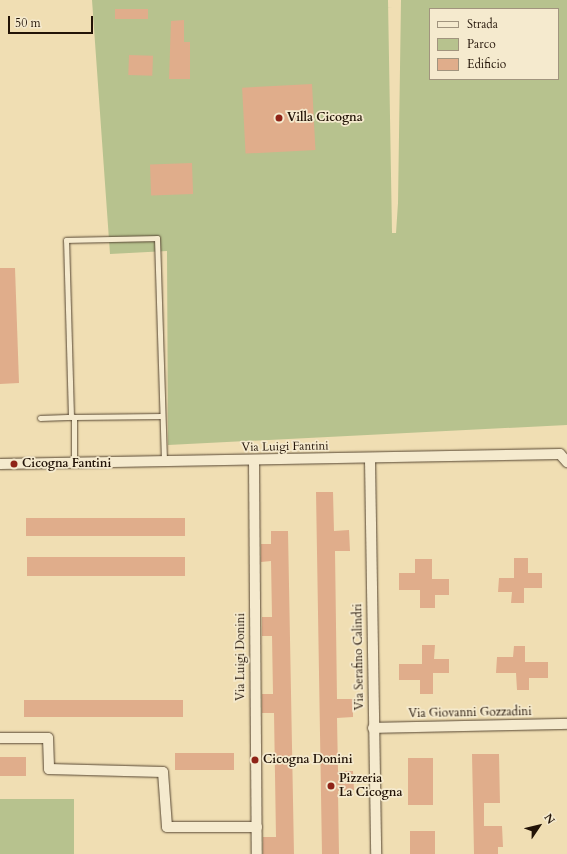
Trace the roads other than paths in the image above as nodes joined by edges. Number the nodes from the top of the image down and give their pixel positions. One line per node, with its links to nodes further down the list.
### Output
1 (162, 416): 2 (lane); 2 (lane); 7 (lane)
2 (72, 417): 3 (lane); 9 (lane)
3 (40, 418)
4 (254, 460): 5 (street, Via Luigi Fantini); 7 (street, Via Luigi Fantini); 13 (street, Via Luigi Donini)
5 (370, 460): 6 (street, Via Luigi Fantini); 11 (street, Via Serafino Calindri)
6 (567, 462)
7 (164, 463): 9 (street, Via Luigi Fantini)
8 (0, 464): 9 (street, Via Luigi Fantini)
9 (74, 464)
10 (567, 724): 11 (street, Via Giovanni Gozzadini)
11 (373, 728): 15 (street, Via Serafino Calindri)
12 (0, 738): 13 (street)
13 (257, 827): 14 (street, Via Luigi Donini)
14 (257, 854)
15 (376, 854)

